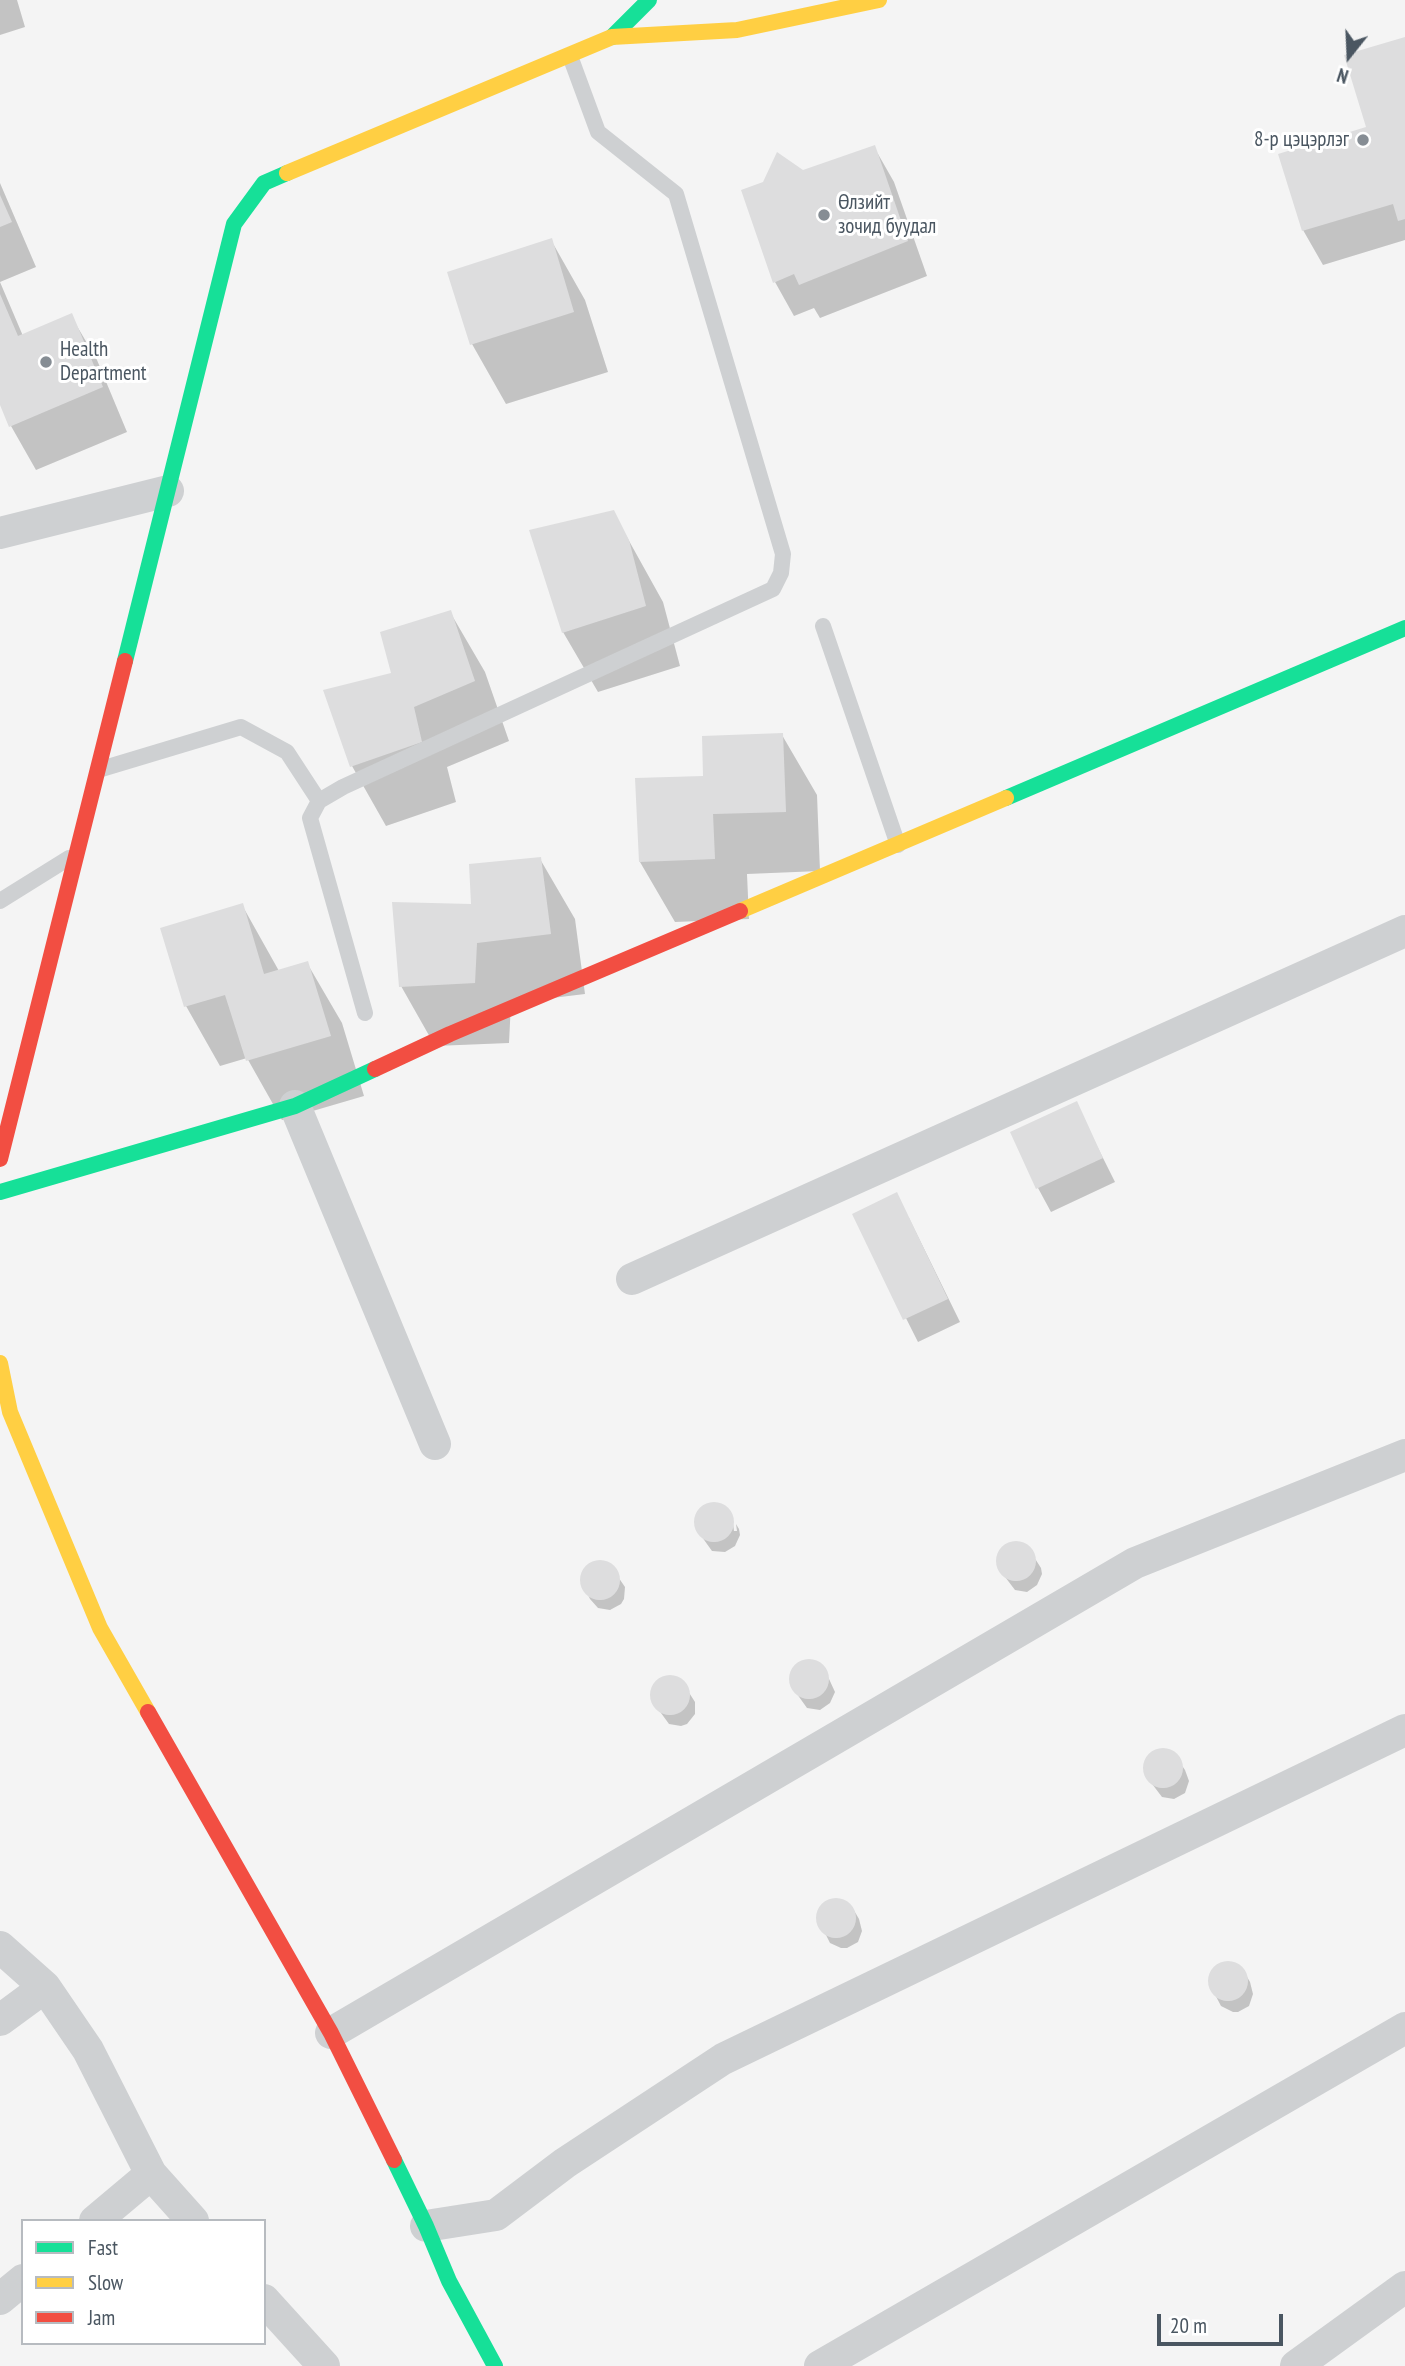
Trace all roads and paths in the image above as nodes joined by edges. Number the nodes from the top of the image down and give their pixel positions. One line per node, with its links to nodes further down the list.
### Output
1 (649, 0): 6 (street)
2 (879, 0): 3 (street)
3 (859, 2): 5 (street)
4 (729, 10): 5 (street)
5 (737, 30): 6 (street)
6 (612, 37): 7 (street)
7 (570, 56): 8 (street); 13 (lane)
8 (168, 491): 9 (street); 12 (street)
9 (0, 533)
10 (823, 626): 14 (lane)
11 (1405, 628): 14 (street)
12 (98, 770): 13 (lane); 15 (street)
13 (319, 801): 18 (lane)
14 (898, 845): 19 (street)
15 (77, 853): 16 (lane); 20 (street)
16 (0, 901)
17 (1405, 931): 22 (street)
18 (365, 1013)
19 (295, 1106): 21 (street); 24 (street)
20 (0, 1159)
21 (0, 1192)
22 (632, 1279)
23 (0, 1363): 31 (street)
24 (436, 1444)
25 (1405, 1455): 31 (street)
26 (1405, 1730): 35 (street)
27 (0, 1947): 28 (street)
28 (45, 1987): 29 (street); 32 (street)
29 (0, 2020)
30 (1405, 2028): 42 (street)
31 (331, 2033): 35 (street)
32 (151, 2174): 33 (street); 34 (street)
33 (97, 2219)
34 (191, 2219)
35 (426, 2226): 41 (street)
36 (21, 2282): 38 (street)
37 (1405, 2287): 43 (street)
38 (0, 2299)
39 (266, 2302): 40 (street)
40 (324, 2366)
41 (495, 2366)
42 (821, 2366)
43 (1296, 2366)

